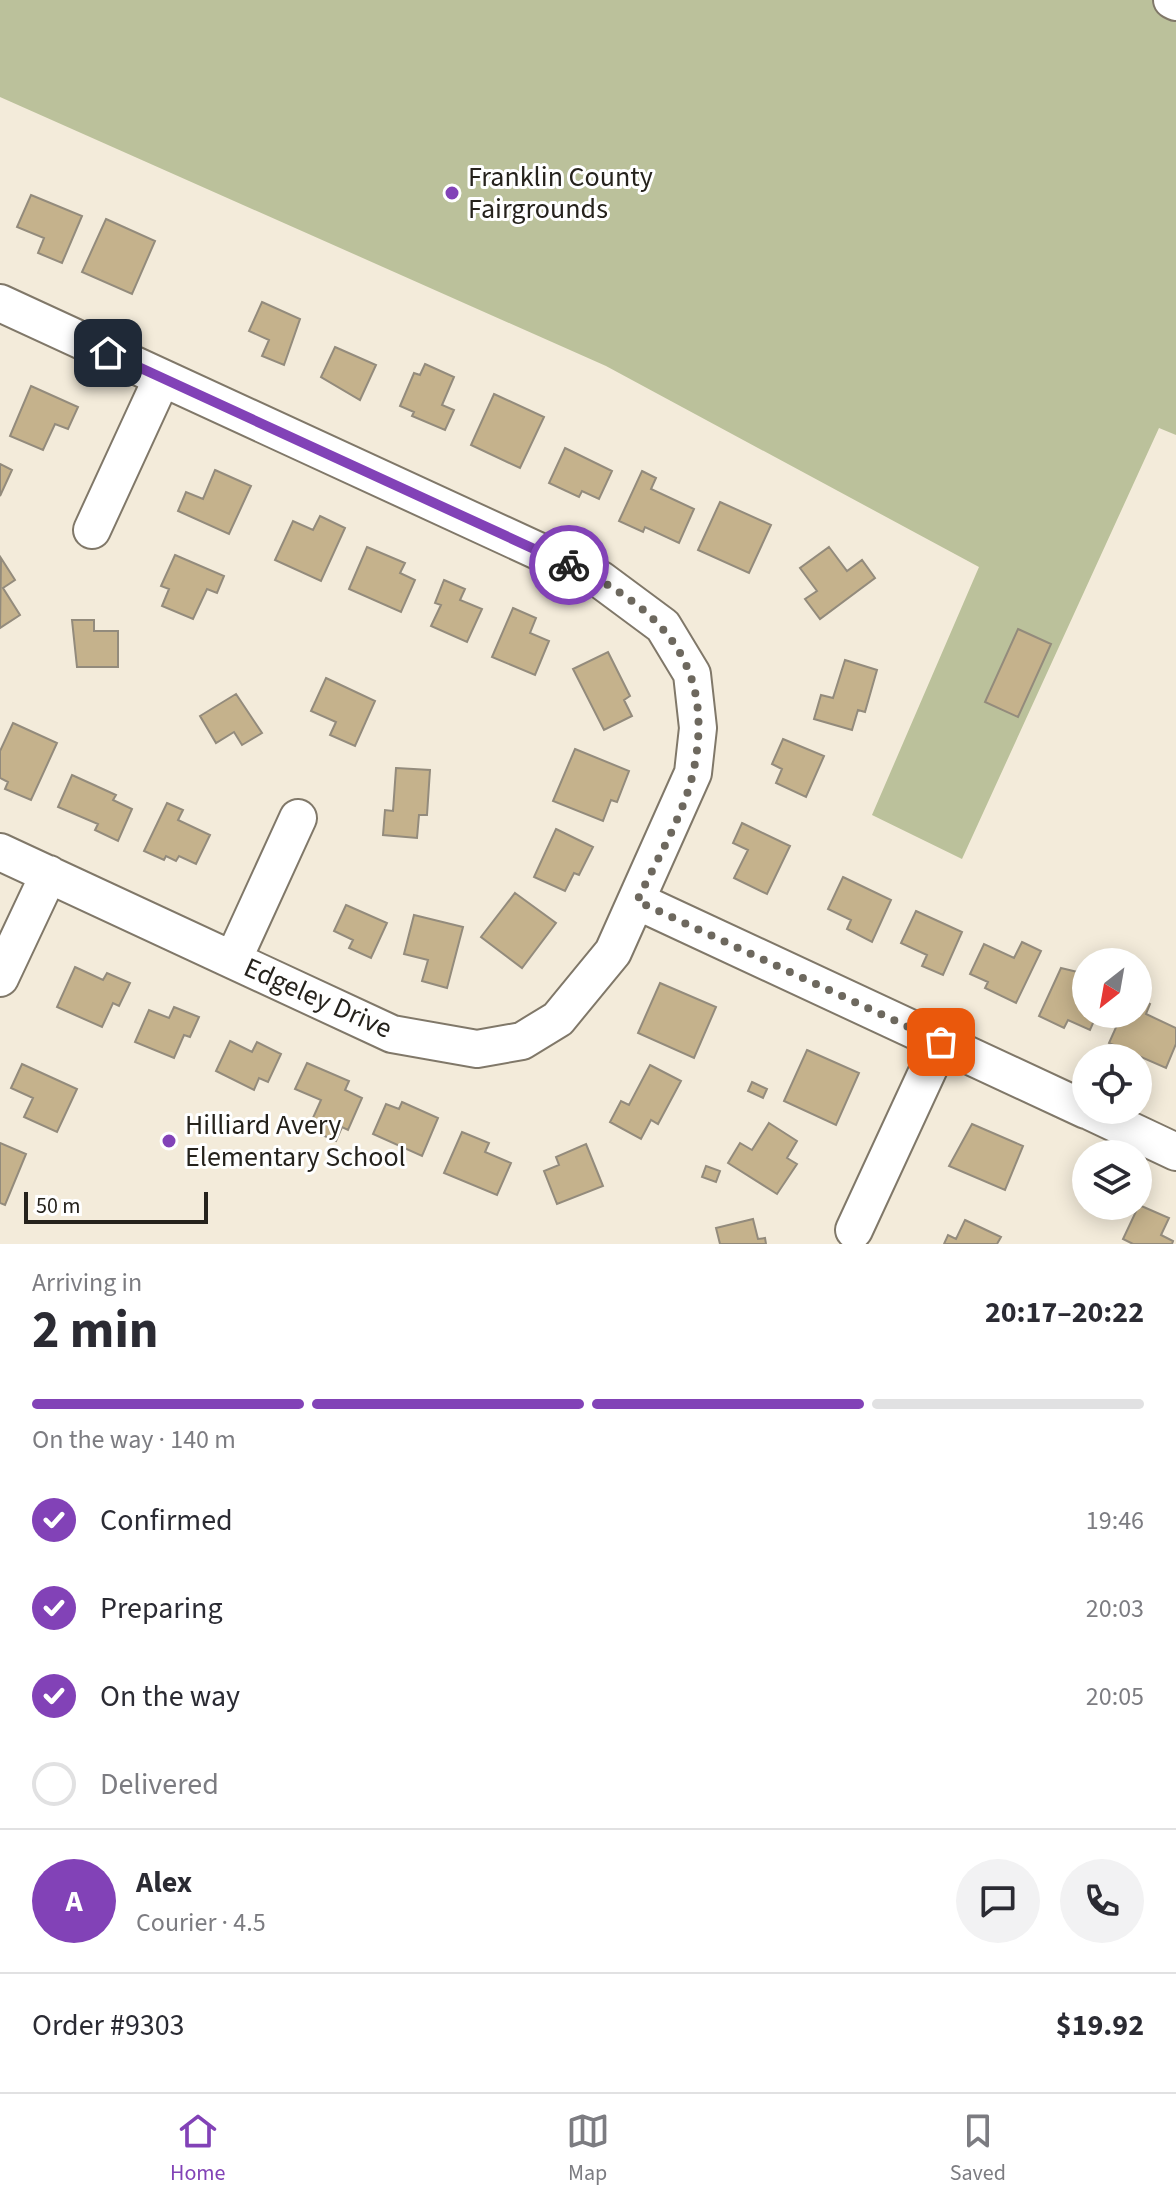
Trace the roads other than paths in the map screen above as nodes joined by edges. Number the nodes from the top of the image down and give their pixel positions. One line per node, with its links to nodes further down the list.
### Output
1 (0, 303): 2 (street, Edgeley Drive)
2 (162, 378): 3 (street); 7 (street, Edgeley Drive)
3 (92, 530)
4 (298, 818): 8 (street)
5 (0, 852): 6 (street, Edgeley Drive)
6 (49, 874): 8 (street, Edgeley Drive); 9 (street)
7 (637, 901): 8 (street, Edgeley Drive); 10 (street)
8 (233, 960)
9 (0, 978)
10 (941, 1042): 11 (street); 14 (street)
11 (1072, 1103)
12 (1116, 1124): 13 (street)
13 (1176, 1152)
14 (854, 1230)

